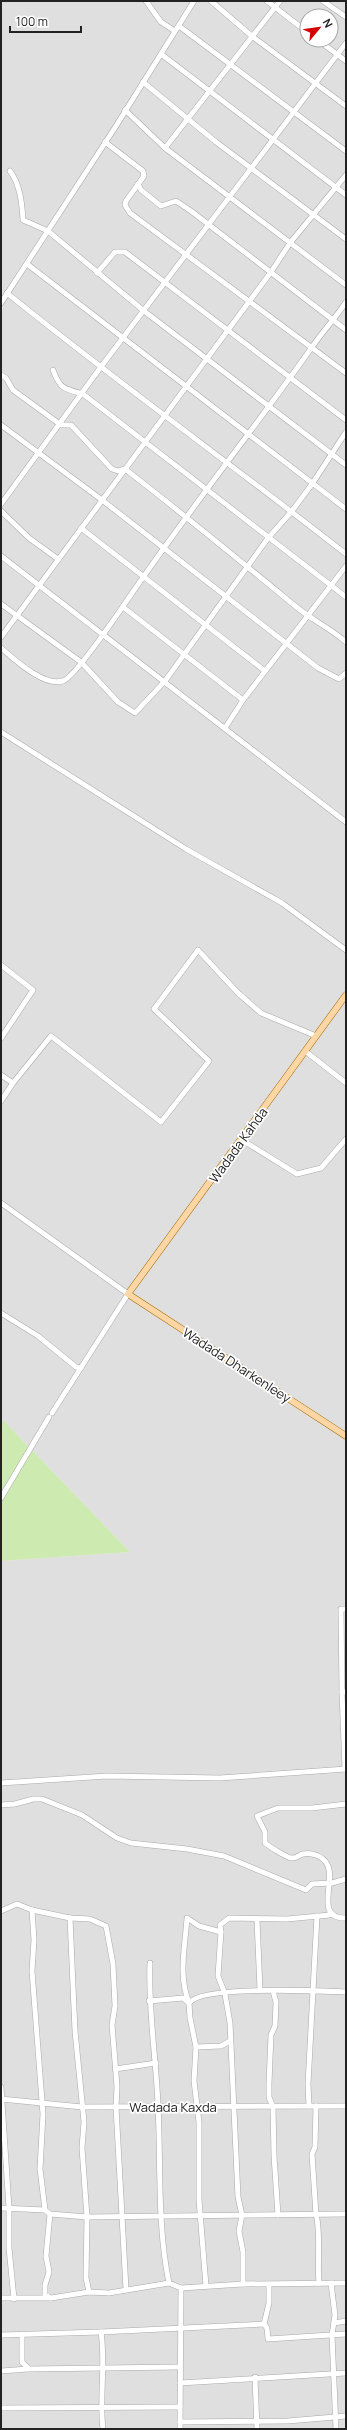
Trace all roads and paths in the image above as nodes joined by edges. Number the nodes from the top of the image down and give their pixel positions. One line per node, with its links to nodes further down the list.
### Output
1 (146, 1): 11 (street)
2 (194, 1): 9 (street)
3 (211, 1): 12 (street)
4 (267, 1): 7 (street)
5 (280, 1): 7 (street)
6 (323, 1): 8 (street)
7 (275, 7): 10 (street); 12 (street)
8 (346, 17)
9 (179, 26): 11 (street); 18 (street)
10 (299, 26)
11 (175, 31): 15 (street)
12 (253, 37): 18 (street); 20 (street)
13 (346, 43): 16 (street)
14 (329, 48): 16 (street)
15 (161, 54): 19 (street); 21 (street)
16 (337, 54): 17 (street); 20 (street)
17 (346, 61)
18 (231, 65): 21 (street); 24 (street)
19 (143, 82): 23 (street); 25 (street)
20 (315, 83): 22 (street); 24 (street)
21 (211, 92): 25 (street); 26 (street)
22 (346, 106)
23 (125, 110): 27 (street); 28 (street)
24 (293, 112): 26 (street); 29 (street)
25 (188, 119): 28 (street); 30 (street)
26 (274, 140): 30 (street); 34 (street)
27 (105, 142): 33 (street); 39 (street)
28 (165, 148): 36 (street)
29 (346, 152)
30 (252, 168): 36 (street); 37 (street)
31 (10, 171): 39 (street)
32 (346, 175): 34 (street)
33 (138, 184): 38 (street); 42 (street)
34 (335, 187): 35 (street); 37 (street)
35 (346, 195)
36 (229, 196): 38 (street); 41 (street)
37 (313, 214): 40 (street); 41 (street)
38 (208, 224): 42 (street); 44 (street)
39 (48, 231): 43 (street); 45 (street)
40 (346, 239)
41 (290, 243): 44 (street); 47 (street)
42 (186, 253): 46 (street); 49 (street)
43 (27, 264): 48 (street); 56 (street)
44 (271, 272): 49 (street); 53 (street)
45 (97, 273): 46 (street); 52 (street)
46 (166, 283): 52 (street); 54 (street)
47 (346, 285)
48 (7, 293): 51 (street); 59 (street)
49 (250, 301): 54 (street); 57 (street)
50 (346, 302): 53 (street)
51 (1, 303)
52 (144, 311): 56 (street); 58 (street)
53 (334, 321): 55 (street); 57 (street)
54 (227, 330): 58 (street); 63 (street)
55 (346, 330)
56 (123, 338): 59 (street); 64 (street)
57 (311, 348): 61 (street); 63 (street)
58 (206, 357): 64 (street); 66 (street)
59 (100, 368): 65 (street); 67 (street)
60 (53, 370): 65 (street)
61 (346, 374)
62 (1, 375): 69 (street)
63 (290, 378): 66 (street); 68 (street)
64 (186, 385): 67 (street); 72 (street)
65 (83, 394): 69 (street); 73 (street)
66 (270, 406): 72 (street); 75 (street)
67 (164, 415): 73 (street); 76 (street)
68 (346, 420)
69 (60, 424): 74 (street); 78 (street)
70 (1, 425): 74 (street)
71 (346, 432): 75 (street)
72 (249, 434): 76 (street); 79 (street)
73 (144, 442): 78 (street); 80 (street)
74 (40, 452): 81 (street); 82 (street)
75 (331, 453): 77 (street); 79 (street)
76 (228, 462): 80 (street); 84 (street)
77 (346, 465)
78 (124, 469): 81 (street); 86 (street)
79 (312, 484): 83 (street); 84 (street)
80 (207, 490): 86 (street); 88 (street)
81 (102, 500): 87 (street); 89 (street)
82 (1, 504)
83 (346, 509)
84 (292, 511): 88 (street); 90 (street)
85 (1, 512): 92 (street)
86 (186, 515): 89 (street); 93 (street)
87 (81, 528): 92 (street); 95 (street)
88 (268, 538): 93 (street); 97 (street)
89 (164, 548): 95 (street); 98 (street)
90 (346, 554)
91 (1, 556): 96 (street)
92 (58, 559): 96 (street)
93 (247, 566): 98 (street); 103 (street)
94 (346, 566): 97 (street)
95 (144, 576): 101 (street); 104 (street)
96 (40, 585): 102 (street); 105 (street)
97 (331, 586): 99 (street); 103 (street)
98 (227, 597): 104 (street); 108 (street)
99 (346, 597)
100 (1, 604): 102 (street)
101 (123, 607): 105 (street); 110 (street)
102 (17, 615): 106 (street); 111 (street)
103 (310, 616): 107 (street); 108 (street)
104 (206, 624): 110 (street); 112 (street)
105 (103, 634): 111 (street); 114 (street)
106 (1, 637)
107 (346, 642)
108 (286, 643): 112 (street); 113 (street)
109 (1, 648): 111 (street)
110 (182, 655): 114 (street); 115 (street)
111 (82, 662): 114 (street)
112 (265, 671): 115 (street)
113 (346, 673)
114 (164, 681): 116 (street)
115 (243, 700): 116 (street)
116 (225, 728): 118 (street)
117 (1, 732): 119 (street)
118 (346, 822)
119 (346, 950)
120 (1, 965): 123 (street)
121 (346, 995): 122 (main road, Wadada Kahda)
122 (316, 1036): 124 (main road, Wadada Kahda); 126 (street)
123 (1, 1038)
124 (305, 1051): 127 (street); 130 (main road, Wadada Kahda)
125 (1, 1075): 126 (street)
126 (13, 1083): 128 (street)
127 (346, 1083)
128 (1, 1101)
129 (346, 1139): 130 (street)
130 (242, 1140): 132 (main road, Wadada Kahda)
131 (1, 1203): 132 (street)
132 (128, 1294): 134 (street); 135 (main road, Wadada Dharkenleey)
133 (1, 1312): 134 (street)
134 (81, 1368): 136 (street)
135 (346, 1436)
136 (1, 1498)
137 (346, 1609): 138 (street)
138 (344, 1692): 139 (street)
139 (345, 1729): 140 (street)
140 (346, 1769): 141 (street)
141 (1, 1783)
142 (346, 1804): 145 (street)
143 (1, 1805): 145 (street)
144 (346, 1879): 145 (street)
145 (328, 1882): 148 (street)
146 (32, 1910): 147 (street); 150 (street); 168 (street)
147 (1, 1911)
148 (330, 1913): 149 (street); 151 (street)
149 (318, 1916): 152 (street); 156 (street)
150 (70, 1918): 165 (street); 172 (street)
151 (346, 1918)
152 (257, 1920): 153 (street); 155 (street)
153 (221, 1932): 159 (street); 161 (street)
154 (150, 1963): 160 (street)
155 (260, 1990): 157 (street); 159 (street)
156 (312, 1990): 157 (street); 158 (street); 169 (street)
157 (273, 1991): 177 (street)
158 (346, 1992)
159 (225, 1994): 161 (street); 162 (street)
160 (149, 2001): 161 (street); 164 (street)
161 (189, 2003): 163 (street)
162 (230, 2041): 163 (street); 176 (street)
163 (196, 2047): 175 (street)
164 (156, 2063): 165 (street); 174 (street)
165 (115, 2068): 173 (street)
166 (1, 2087): 167 (street)
167 (1, 2099): 168 (street, Wadada Kaxda); 179 (street)
168 (42, 2103): 172 (street, Wadada Kaxda); 180 (street)
169 (309, 2106): 170 (street, Wadada Kaxda); 177 (street, Wadada Kaxda)
170 (316, 2106): 171 (street, Wadada Kaxda); 182 (street)
171 (346, 2106)
172 (82, 2107): 173 (street, Wadada Kaxda); 189 (street)
173 (116, 2107): 174 (street, Wadada Kaxda); 188 (street)
174 (158, 2107): 175 (street, Wadada Kaxda); 184 (street)
175 (196, 2107): 176 (street, Wadada Kaxda); 185 (street)
176 (234, 2107): 177 (street, Wadada Kaxda); 186 (street)
177 (274, 2107): 187 (street)
178 (1, 2208): 179 (street)
179 (9, 2208): 180 (street); 202 (street)
180 (45, 2210): 181 (street)
181 (50, 2214): 189 (street); 201 (street)
182 (316, 2214): 183 (street); 187 (street); 191 (street)
183 (346, 2214)
184 (161, 2215): 185 (street); 188 (street); 190 (street)
185 (201, 2215): 186 (street); 196 (street)
186 (242, 2215): 187 (street); 194 (street)
187 (278, 2215)
188 (124, 2216): 189 (street); 198 (street)
189 (87, 2217): 199 (street)
190 (169, 2283): 197 (street); 198 (street)
191 (319, 2283): 192 (street); 195 (street)
192 (331, 2283): 193 (street); 204 (street)
193 (346, 2283)
194 (243, 2284): 195 (street); 196 (street)
195 (268, 2285): 205 (street)
196 (206, 2286): 197 (street)
197 (181, 2288): 206 (street)
198 (126, 2289): 199 (street)
199 (89, 2292): 201 (street)
200 (1, 2298): 202 (street)
201 (51, 2298): 202 (street)
202 (14, 2299)
203 (346, 2322): 204 (street)
204 (334, 2323): 211 (street)
205 (264, 2324): 206 (street); 211 (street)
206 (181, 2327): 207 (street); 212 (street)
207 (102, 2332): 208 (street); 213 (street)
208 (22, 2334): 210 (street); 214 (street)
209 (346, 2334): 211 (street)
210 (1, 2335)
211 (332, 2335): 217 (street)
212 (180, 2367): 213 (street); 219 (street)
213 (104, 2368): 214 (street); 222 (street)
214 (29, 2369): 215 (street)
215 (1, 2371)
216 (346, 2373): 217 (street)
217 (334, 2374): 218 (street); 223 (street)
218 (255, 2377): 219 (street); 226 (street)
219 (180, 2383): 220 (street)
220 (180, 2407): 222 (street); 225 (street)
221 (1, 2408): 222 (street)
222 (101, 2409): 227 (street)
223 (336, 2416): 224 (street); 226 (street); 230 (street)
224 (346, 2416)
225 (180, 2422): 226 (street); 228 (street)
226 (257, 2422): 229 (street)
227 (103, 2429)
228 (180, 2429)
229 (257, 2429)
230 (336, 2429)

